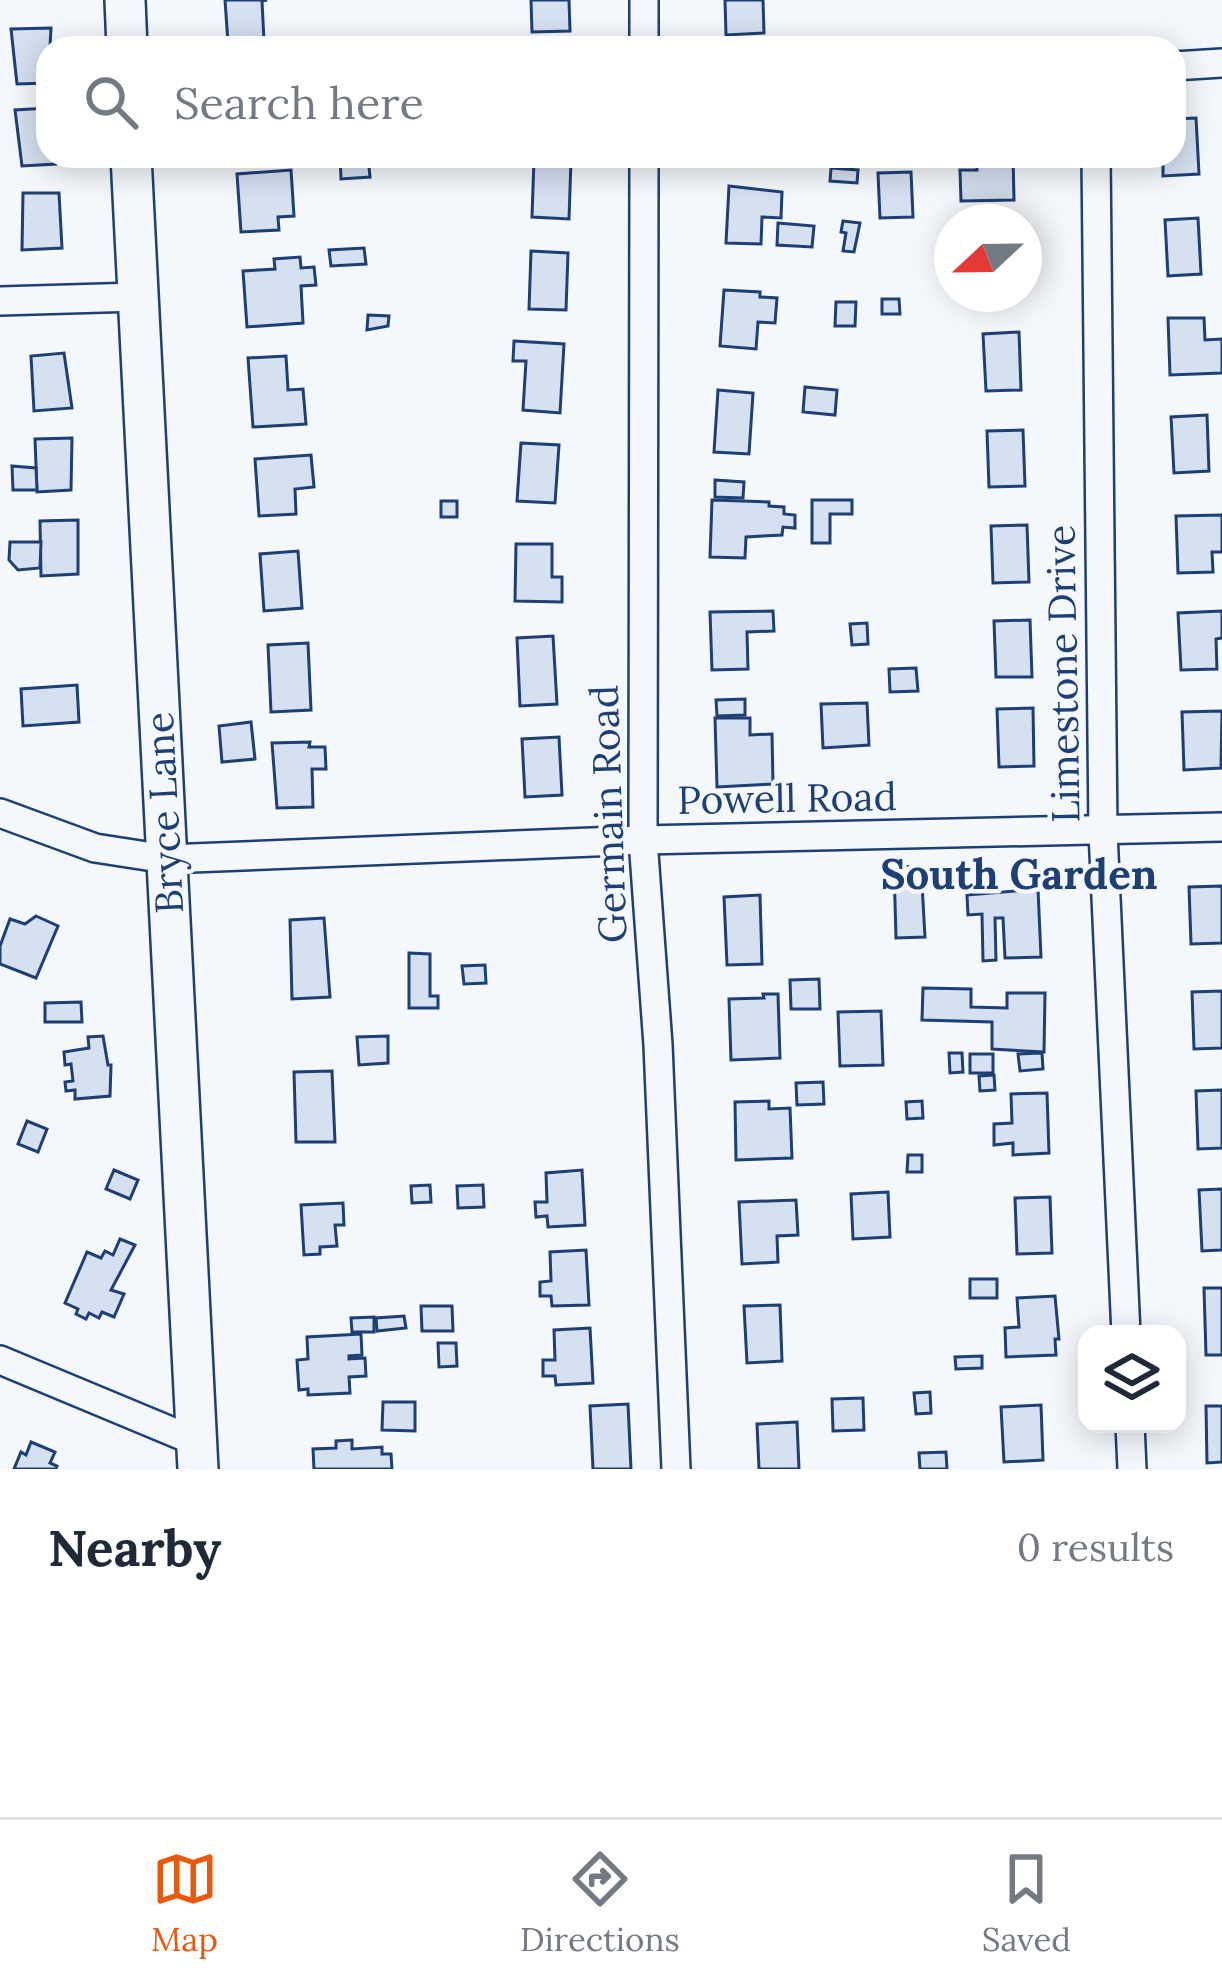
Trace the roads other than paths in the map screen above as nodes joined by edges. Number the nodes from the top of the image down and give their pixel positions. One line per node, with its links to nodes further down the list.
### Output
1 (125, 0): 3 (street)
2 (644, 0): 4 (street)
3 (126, 36)
4 (644, 36)
5 (1222, 63): 6 (street)
6 (1186, 65)
7 (132, 168): 10 (street, Bryce Lane)
8 (644, 168): 15 (street, Germain Road)
9 (1096, 168): 14 (street, Limestone Drive)
10 (137, 297): 11 (street); 16 (street, Bryce Lane)
11 (0, 301)
12 (0, 813): 16 (street, Powell Road)
13 (1222, 827): 14 (street, Powell Road)
14 (1103, 832): 15 (street, Powell Road); 17 (street, Limestone Drive)
15 (643, 840): 16 (street, Powell Road); 21 (street, Germain Road)
16 (166, 859): 20 (street, Bryce Lane)
17 (1126, 1325)
18 (0, 1360): 20 (street)
19 (1130, 1433): 22 (street)
20 (197, 1456)
21 (676, 1469)
22 (1132, 1469)

